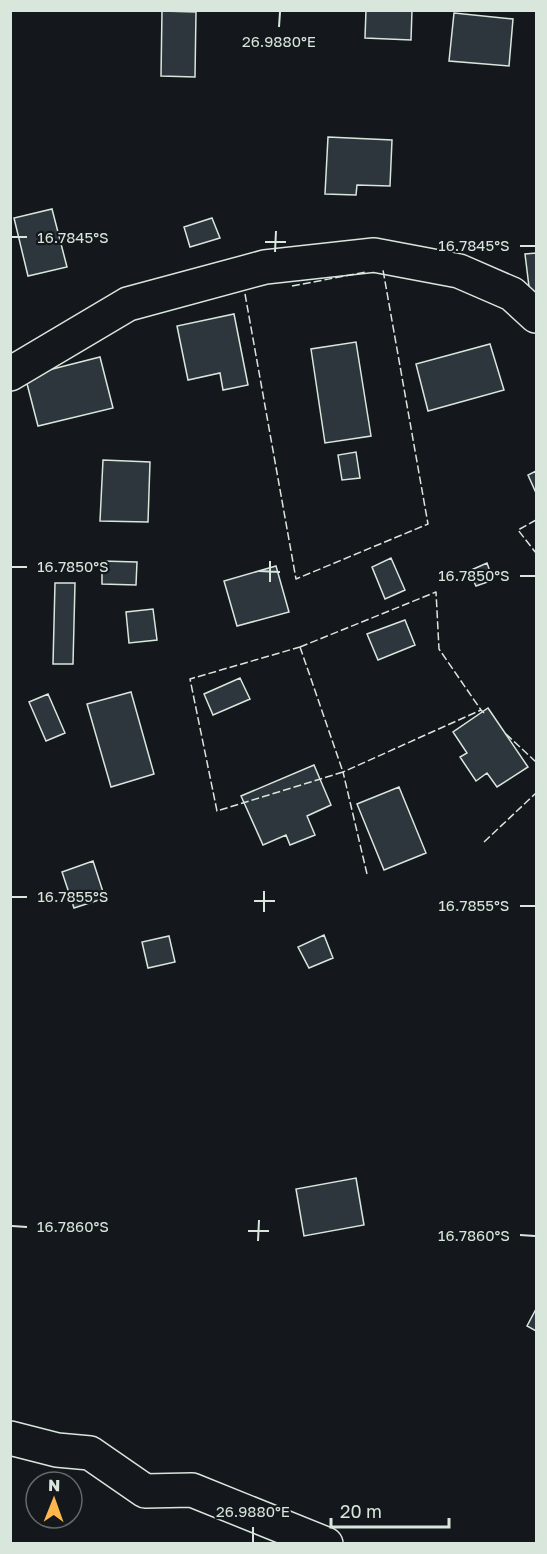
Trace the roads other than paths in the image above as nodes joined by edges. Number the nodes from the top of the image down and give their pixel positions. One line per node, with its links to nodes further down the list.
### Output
1 (537, 316): 2 (street)
2 (10, 374)
3 (10, 1438): 4 (street)
4 (326, 1544)

